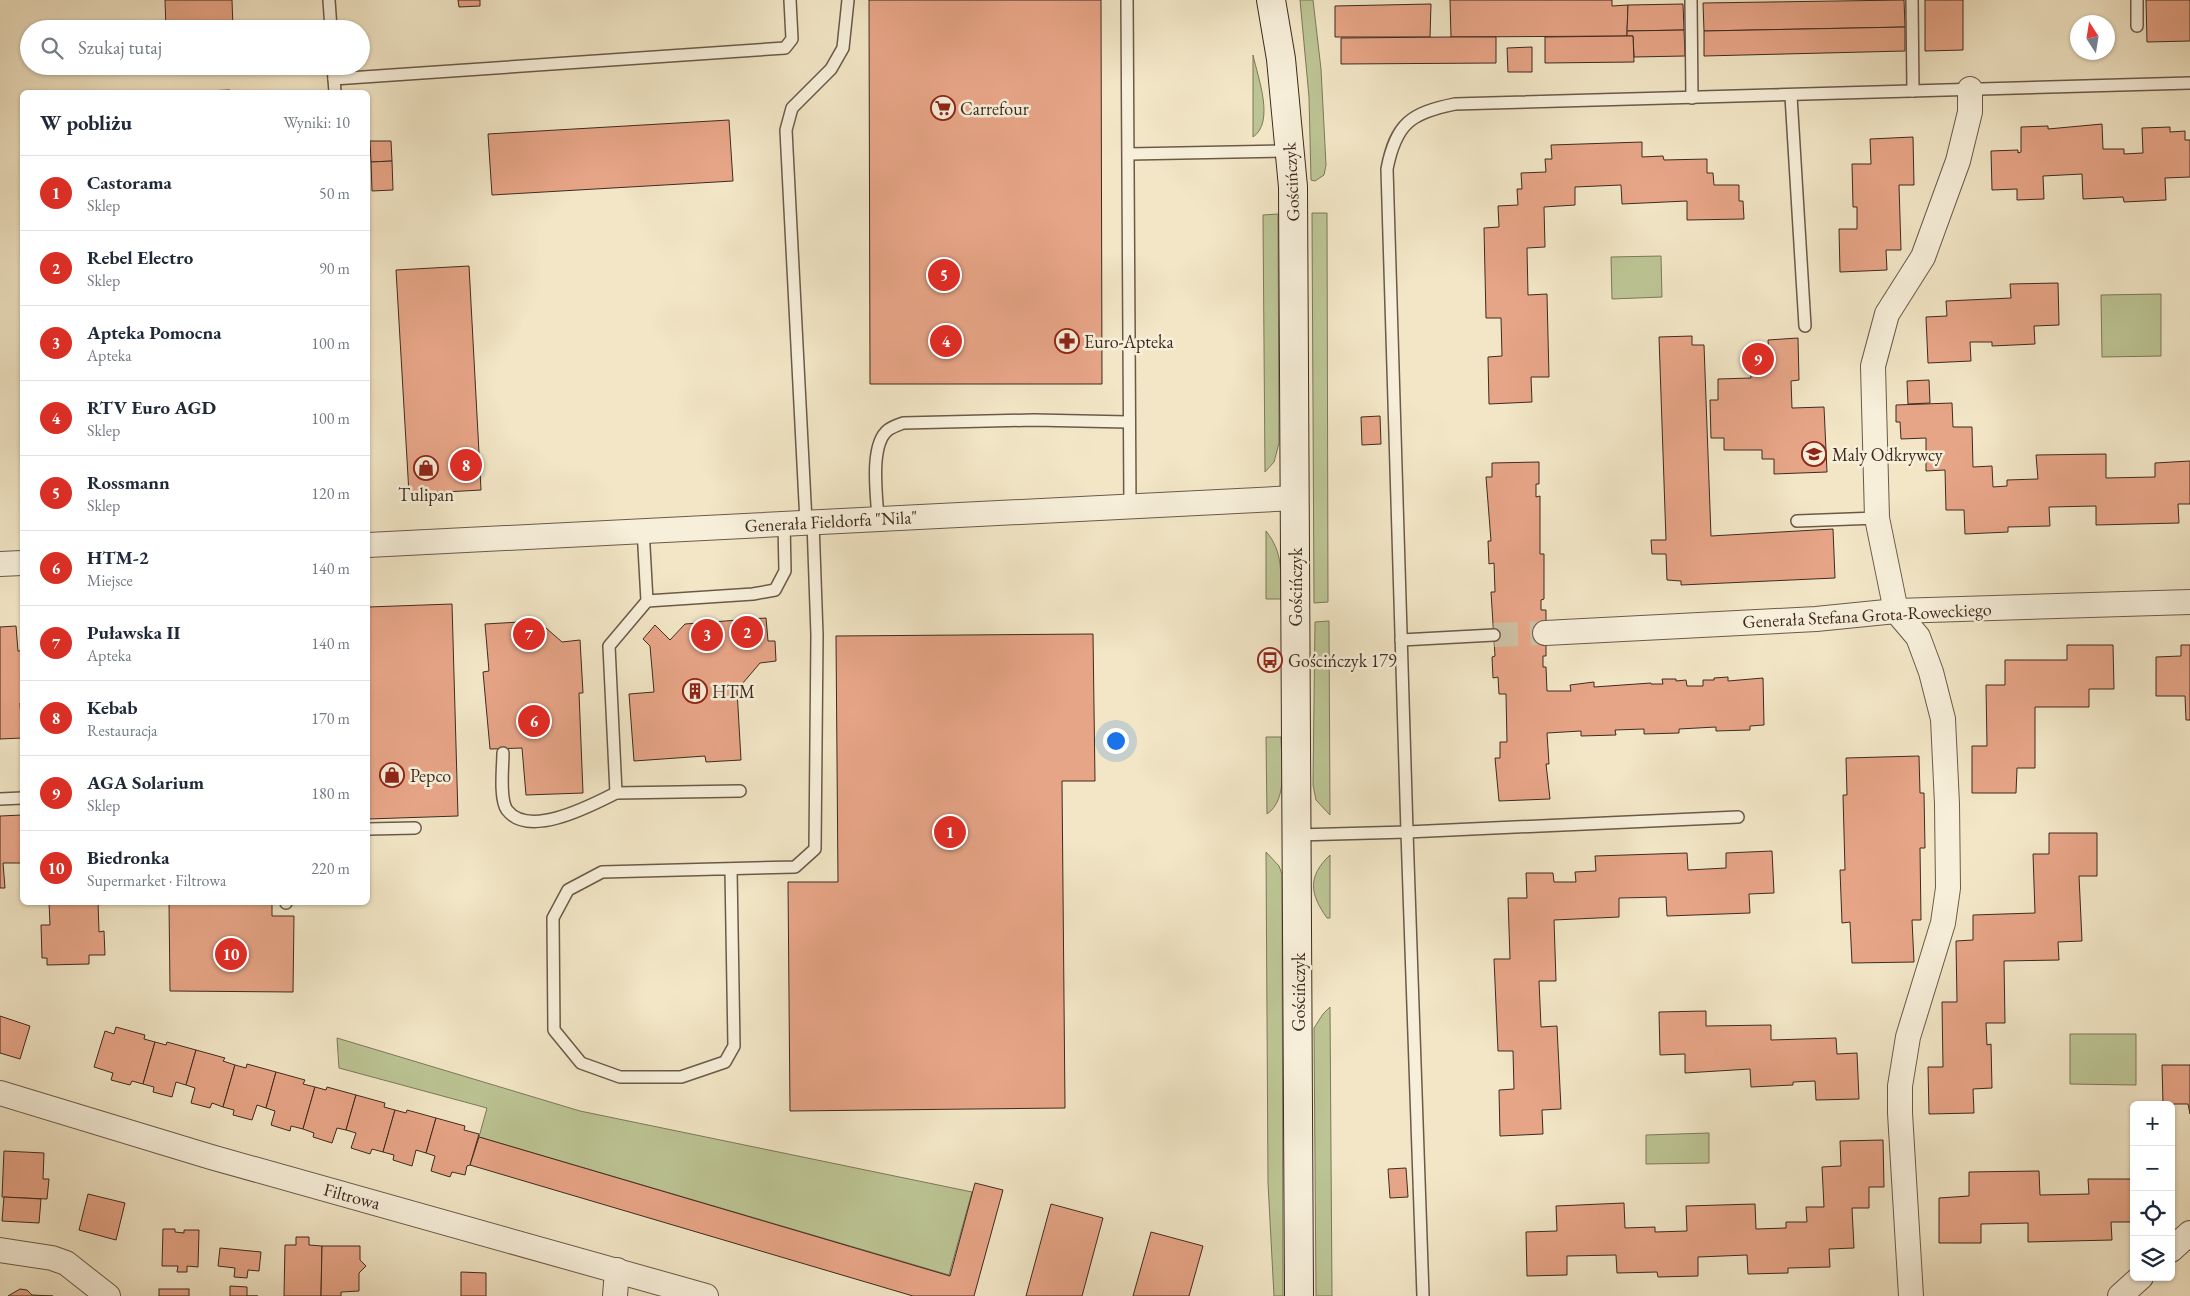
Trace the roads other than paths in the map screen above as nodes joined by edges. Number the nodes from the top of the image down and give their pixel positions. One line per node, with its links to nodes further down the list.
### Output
1 (329, 0): 9 (lane)
2 (790, 0): 12 (lane)
3 (848, 0): 28 (lane)
4 (1127, 0): 20 (lane)
5 (1270, 0): 19 (street, Gościńczyk)
6 (1691, 0): 18 (lane)
7 (1912, 0): 16 (lane)
8 (2136, 0): 10 (lane)
9 (330, 20)
10 (2137, 26)
11 (334, 75): 12 (lane)
12 (334, 78): 15 (lane)
13 (2190, 83): 14 (lane)
14 (1970, 89): 16 (lane); 25 (street)
15 (334, 90)
16 (1912, 91): 17 (lane)
17 (1791, 96): 18 (lane); 21 (lane)
18 (1692, 98): 38 (lane)
19 (1291, 151): 20 (lane); 23 (street, Gościńczyk)
20 (1129, 154): 22 (lane)
21 (1805, 326)
22 (1128, 422): 24 (lane); 26 (lane)
23 (1296, 498): 24 (street, Generała Fieldorfa "Nila"); 48 (street, Gościńczyk)
24 (1130, 507): 26 (street, Generała Fieldorfa "Nila")
25 (1877, 518): 27 (lane); 35 (street)
26 (878, 519): 28 (street, Generała Fieldorfa "Nila")
27 (1797, 521)
28 (801, 522): 29 (street, Generała Fieldorfa "Nila"); 33 (lane); 49 (lane)
29 (643, 529): 30 (street, Generała Fieldorfa "Nila"); 33 (lane)
30 (370, 544)
31 (20, 563): 32 (street)
32 (0, 564)
33 (647, 601): 41 (lane)
34 (2190, 602): 35 (street, Generała Stefana Grota-Roweckiego)
35 (1896, 611): 36 (street, Generała Stefana Grota-Roweckiego); 61 (street)
36 (1545, 633)
37 (1494, 635): 38 (lane)
38 (1401, 640): 47 (lane)
39 (503, 753): 41 (lane)
40 (740, 791): 41 (lane)
41 (616, 793)
42 (20, 798): 43 (lane)
43 (0, 799)
44 (1738, 817): 47 (lane)
45 (415, 828): 46 (lane)
46 (370, 829)
47 (1407, 832): 48 (lane); 60 (lane)
48 (1297, 835): 59 (street, Gościńczyk)
49 (732, 870): 49 (lane)
50 (0, 1093): 54 (street, Filtrowa)
51 (2190, 1233): 52 (street)
52 (2175, 1246)
53 (0, 1250): 56 (street)
54 (617, 1270): 57 (street); 58 (street, Filtrowa)
55 (2137, 1281): 62 (street)
56 (108, 1296)
57 (615, 1296)
58 (706, 1296)
59 (1299, 1296)
60 (1423, 1296)
61 (1911, 1296)
62 (2120, 1296)

